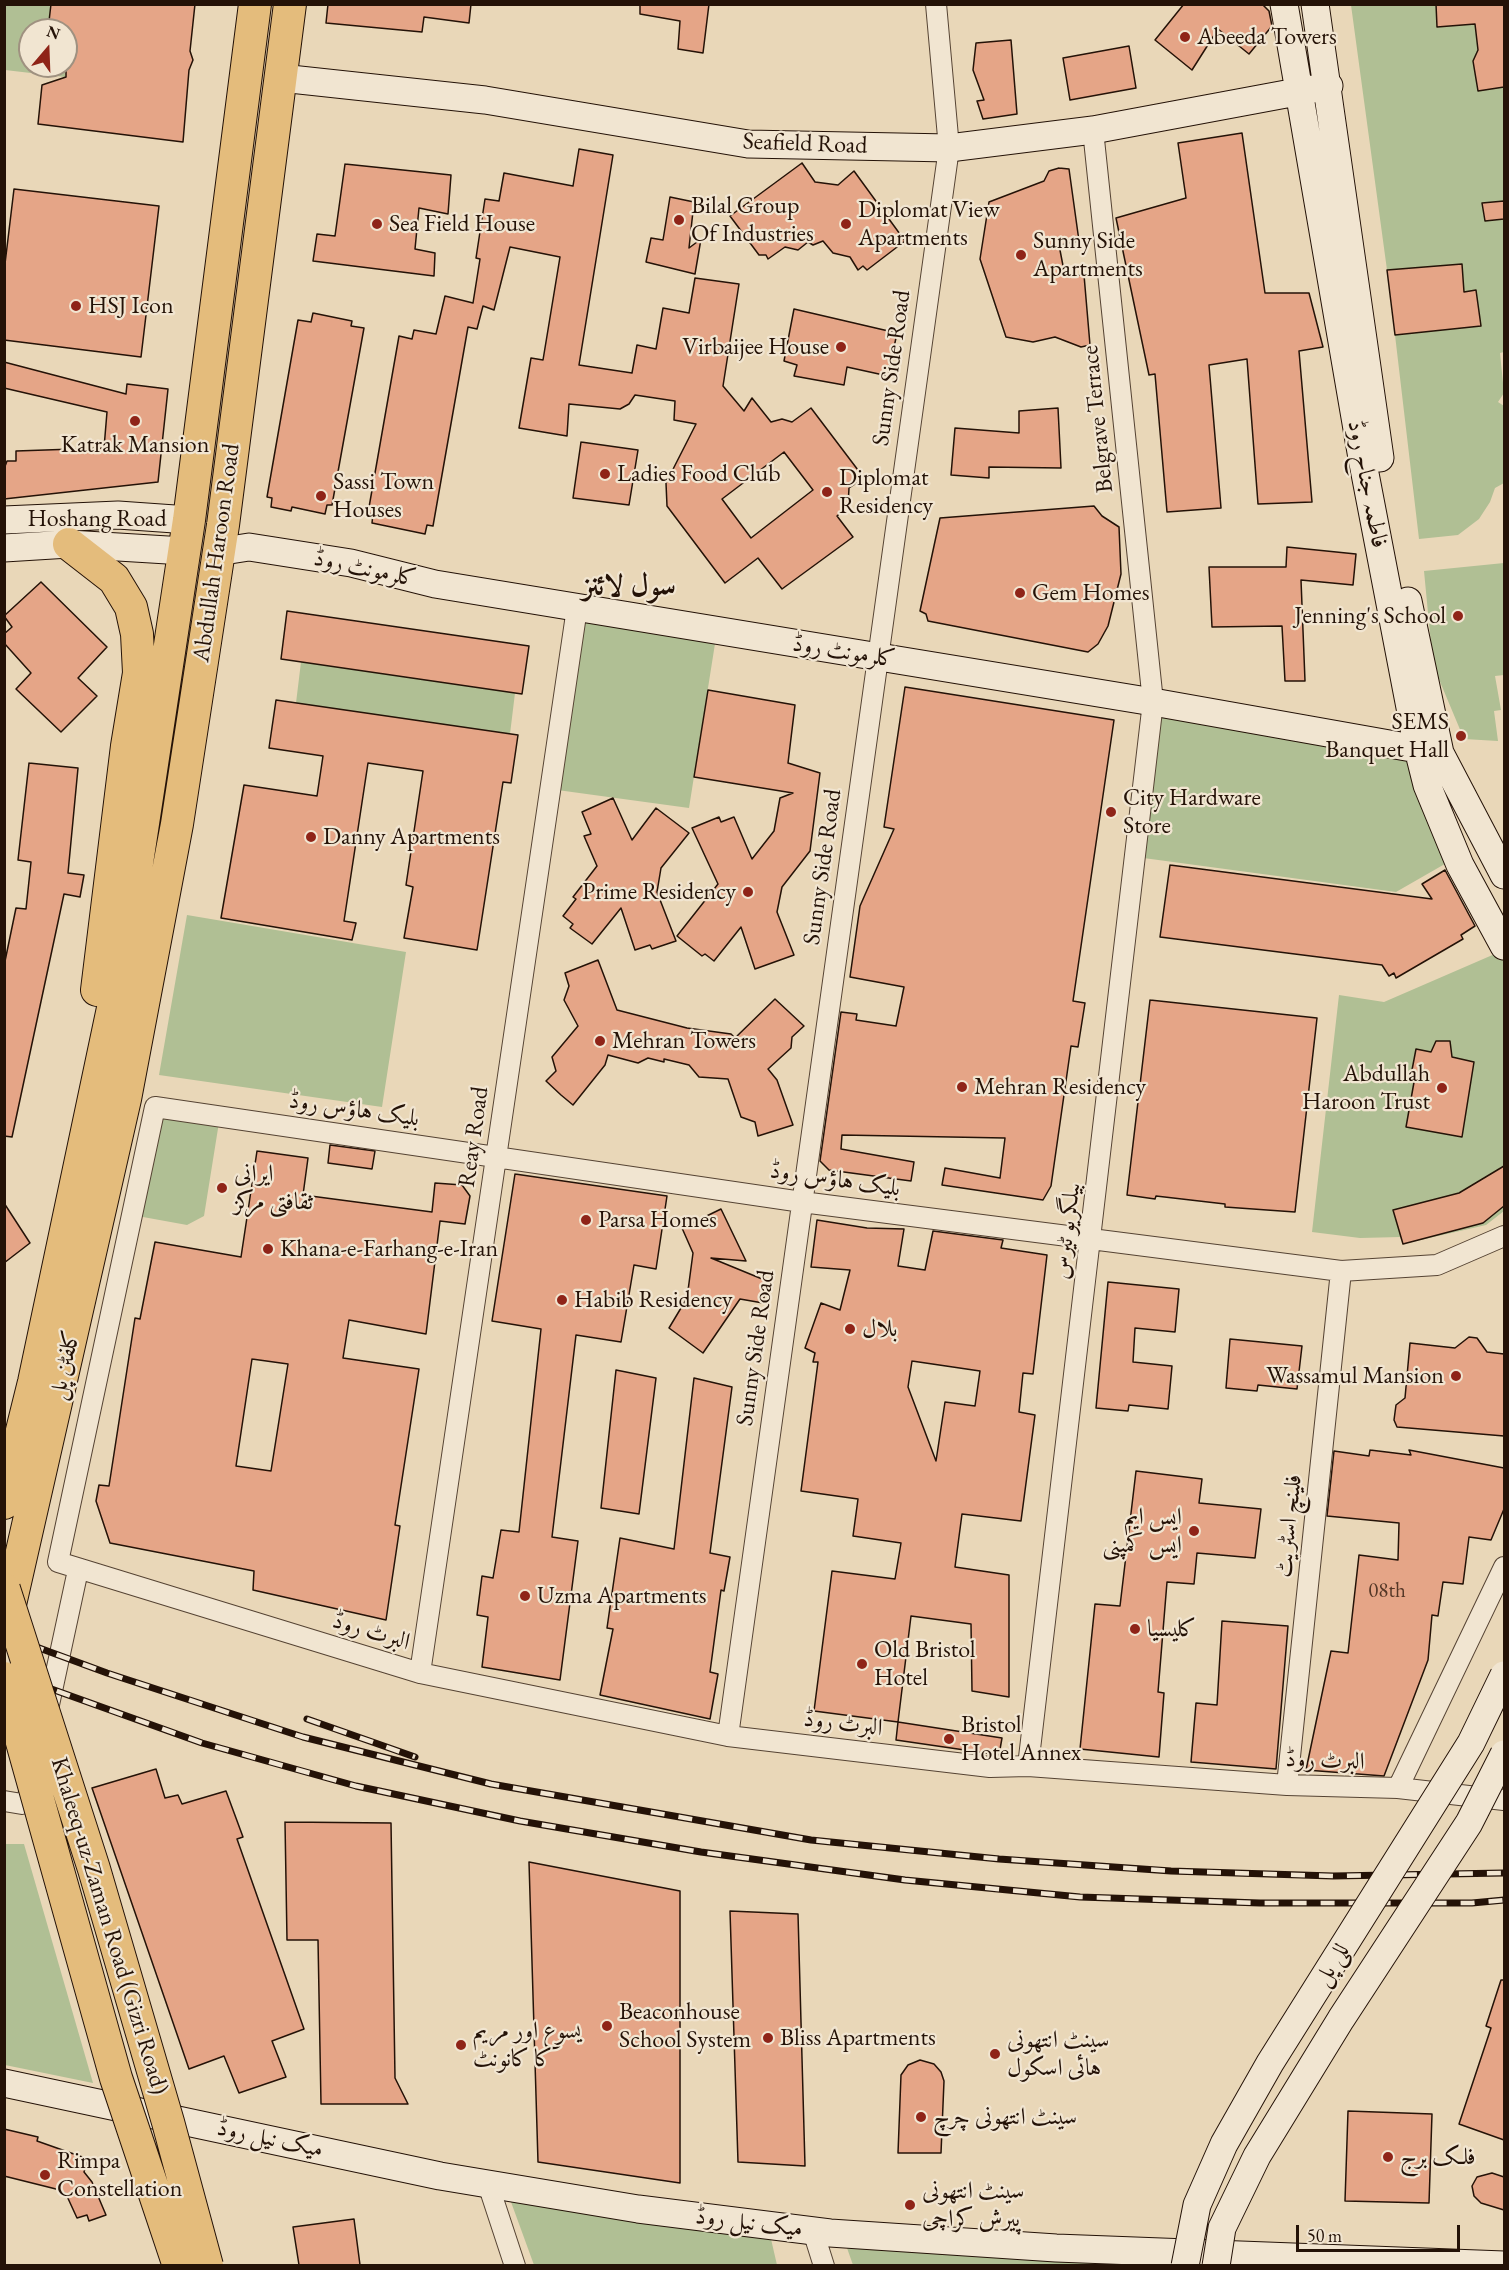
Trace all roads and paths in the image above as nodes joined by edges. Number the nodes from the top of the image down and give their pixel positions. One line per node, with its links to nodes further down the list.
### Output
1 (255, 4): 12 (main road, Abdullah Haroon Road)
2 (290, 4): 6 (main road, Abdullah Haroon Road)
3 (936, 4): 10 (street, Sunny Side Road)
4 (1284, 4): 8 (street, فاطمہ جناح روڈ)
5 (1315, 4): 7 (street, فاطمہ جناح روڈ)
6 (281, 78): 10 (street, Seafield Road); 13 (main road, Abdullah Haroon Road)
7 (1329, 86): 8 (street, Seafield Road); 20 (street, فاطمہ جناح روڈ)
8 (1298, 92): 9 (street, Seafield Road); 20 (street, فاطمہ جناح روڈ)
9 (1093, 130): 10 (street, Seafield Road); 19 (street, Belgrave Terrace)
10 (949, 148): 18 (street, Sunny Side Road)
11 (4, 520): 12 (street, Hoshang Road)
12 (189, 520): 16 (main road, Abdullah Haroon Road)
13 (220, 538): 17 (street, کلرمونٹ روڈ); 23 (main road, Abdullah Haroon Road)
14 (69, 544): 15 (street, Hoshang Road); 16 (street, Hoshang Road); 23 (main road)
15 (4, 548)
16 (184, 551): 23 (main road, Abdullah Haroon Road)
17 (577, 608): 18 (street, کلرمونٹ روڈ); 24 (street, Reay Road)
18 (878, 658): 19 (street, کلرمونٹ روڈ); 25 (street, Sunny Side Road)
19 (1153, 702): 20 (street, کلرمونٹ روڈ); 27 (street, بیلگریو ٹیرس)
20 (1429, 751): 21 (street, فاطمہ جناح روڈ); 22 (street, فاطمہ جناح روڈ)
21 (1504, 875)
22 (1504, 946)
23 (107, 1088): 29 (main road, کلفٹن پل); 34 (main road, کلفٹن پل, bridge)
24 (497, 1155): 25 (street, بلیک ہاؤس روڈ); 30 (street, بلیک ہاؤس روڈ); 35 (street, Reay Road)
25 (802, 1202): 27 (street, بلیک ہاؤس روڈ); 38 (street, Sunny Side Road)
26 (1504, 1236): 28 (street, بلیک ہاؤس روڈ)
27 (1091, 1241): 28 (street, بلیک ہاؤس روڈ); 40 (street, بیلگریو ٹیرس)
28 (1341, 1271): 41 (street, فلینچ اسٹریٹ)
29 (4, 1503)
30 (58, 1562): 32 (street, البرٹ روڈ)
31 (1504, 1567): 42 (street, البرٹ روڈ)
32 (78, 1570): 35 (street, البرٹ روڈ); 44 (street)
33 (4, 1589): 50 (main road, Khaleeq-uz-Zaman Road (Gizri Road), bridge)
34 (4, 1630)
35 (420, 1673): 38 (street, البرٹ روڈ)
36 (1504, 1675): 53 (street, للی پل, bridge)
37 (4, 1678): 49 (main road, Khaleeq-uz-Zaman Road (Gizri Road), bridge)
38 (728, 1736): 40 (street, البرٹ روڈ)
39 (1504, 1754): 54 (street, للی پل, bridge)
40 (1028, 1766): 41 (street, البرٹ روڈ)
41 (1287, 1785): 42 (street, البرٹ روڈ)
42 (1398, 1788): 43 (street)
43 (1504, 1800)
44 (4, 1801)
45 (4, 2083): 46 (street, میک نیل روڈ)
46 (488, 2184): 47 (street, میک نیل روڈ); 51 (street)
47 (813, 2231): 48 (street, میک نیل روڈ); 52 (street)
48 (1246, 2260): 55 (street, میک نیل روڈ)
49 (179, 2265)
50 (207, 2265)
51 (515, 2265)
52 (824, 2265)
53 (1185, 2265)
54 (1216, 2265)
55 (1504, 2265)

